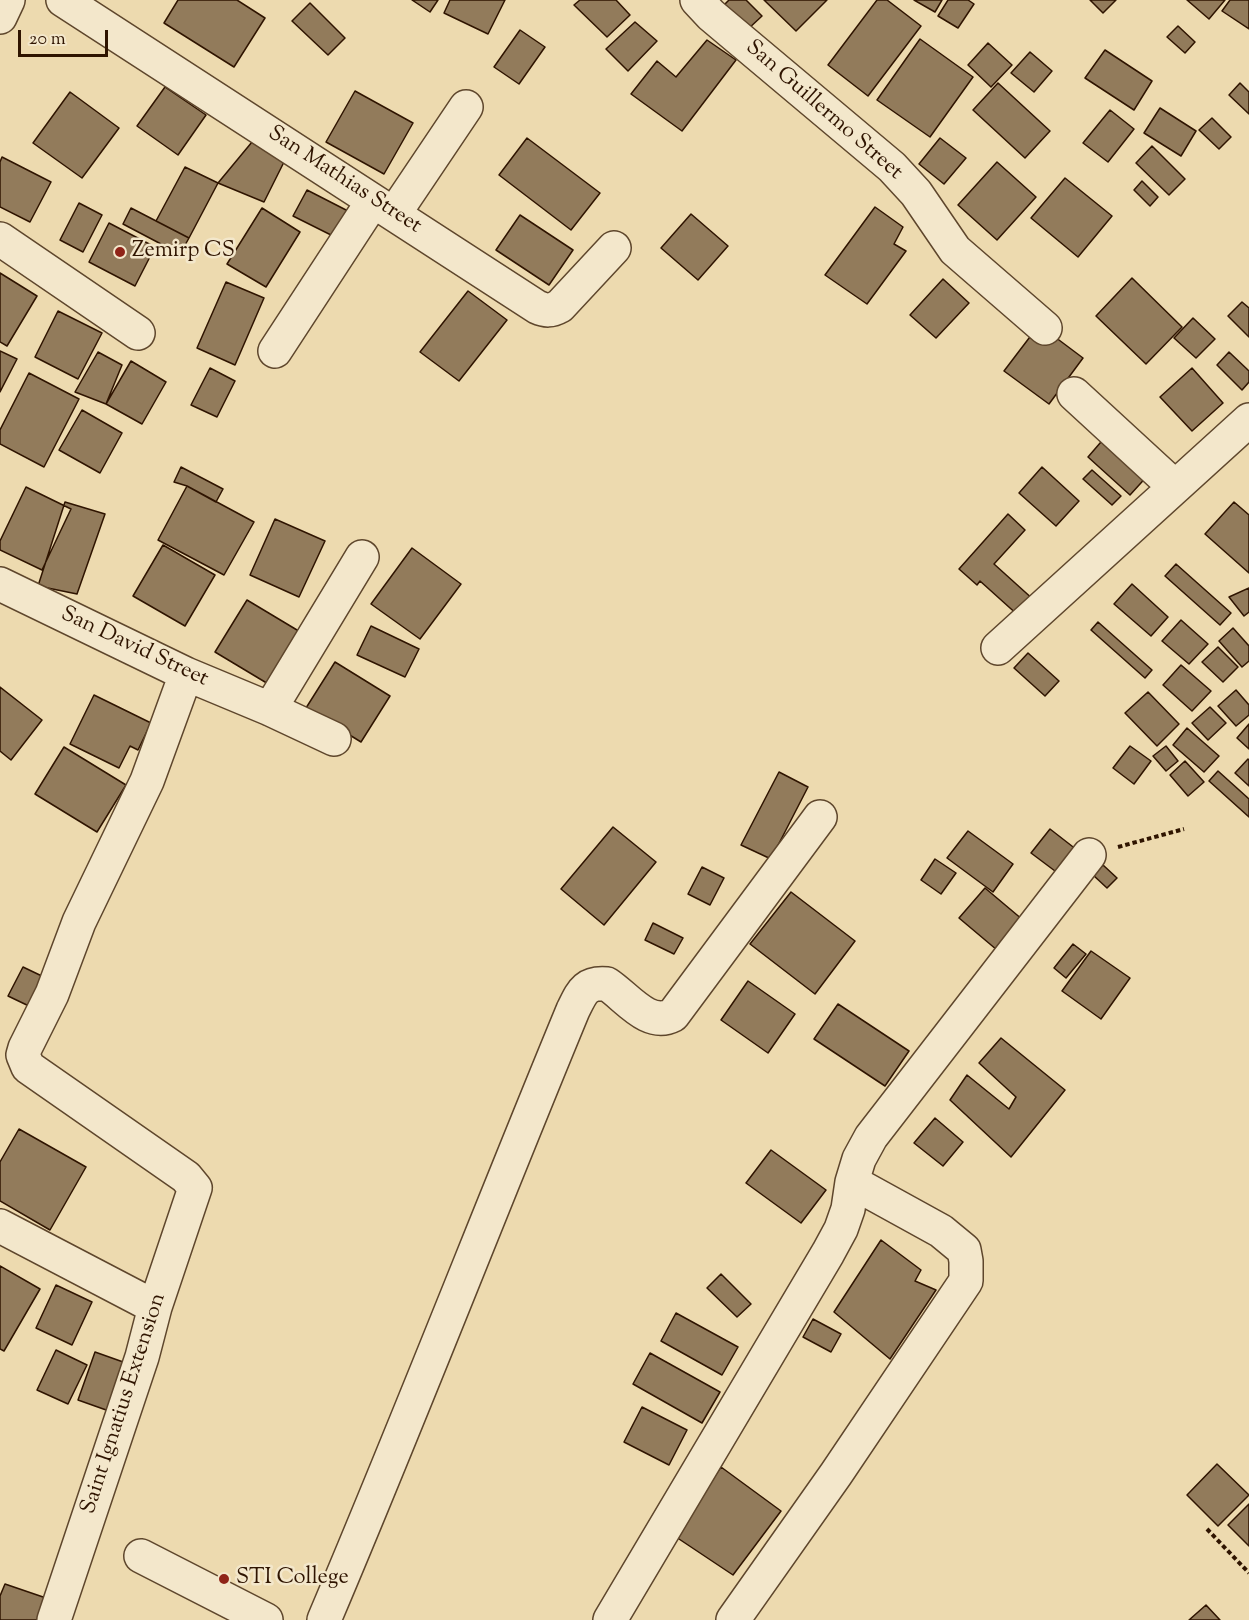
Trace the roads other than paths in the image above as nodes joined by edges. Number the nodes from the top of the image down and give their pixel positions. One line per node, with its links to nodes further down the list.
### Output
1 (8, 0): 4 (street)
2 (63, 0): 6 (street, San Mathias Street)
3 (697, 0): 9 (street, San Guillermo Street)
4 (0, 17)
5 (466, 107): 6 (street)
6 (383, 208): 8 (street, San Mathias Street); 11 (street)
7 (0, 238): 10 (street)
8 (614, 248)
9 (1045, 327)
10 (138, 333)
11 (274, 351)
12 (1074, 394): 14 (street)
13 (1249, 420): 14 (street)
14 (1174, 486): 17 (street)
15 (362, 557): 19 (street)
16 (0, 584): 18 (street, San David Street)
17 (998, 648)
18 (186, 674): 19 (street, San David Street); 25 (street, Saint Ignatius Extension)
19 (270, 709): 20 (street, San David Street)
20 (334, 739)
21 (820, 817): 29 (street)
22 (1089, 855): 23 (street)
23 (852, 1182): 30 (street); 31 (street)
24 (0, 1227): 25 (street)
25 (155, 1307): 27 (street, Saint Ignatius Extension)
26 (141, 1556): 28 (street)
27 (54, 1620)
28 (266, 1620)
29 (324, 1620)
30 (610, 1620)
31 (733, 1620)

